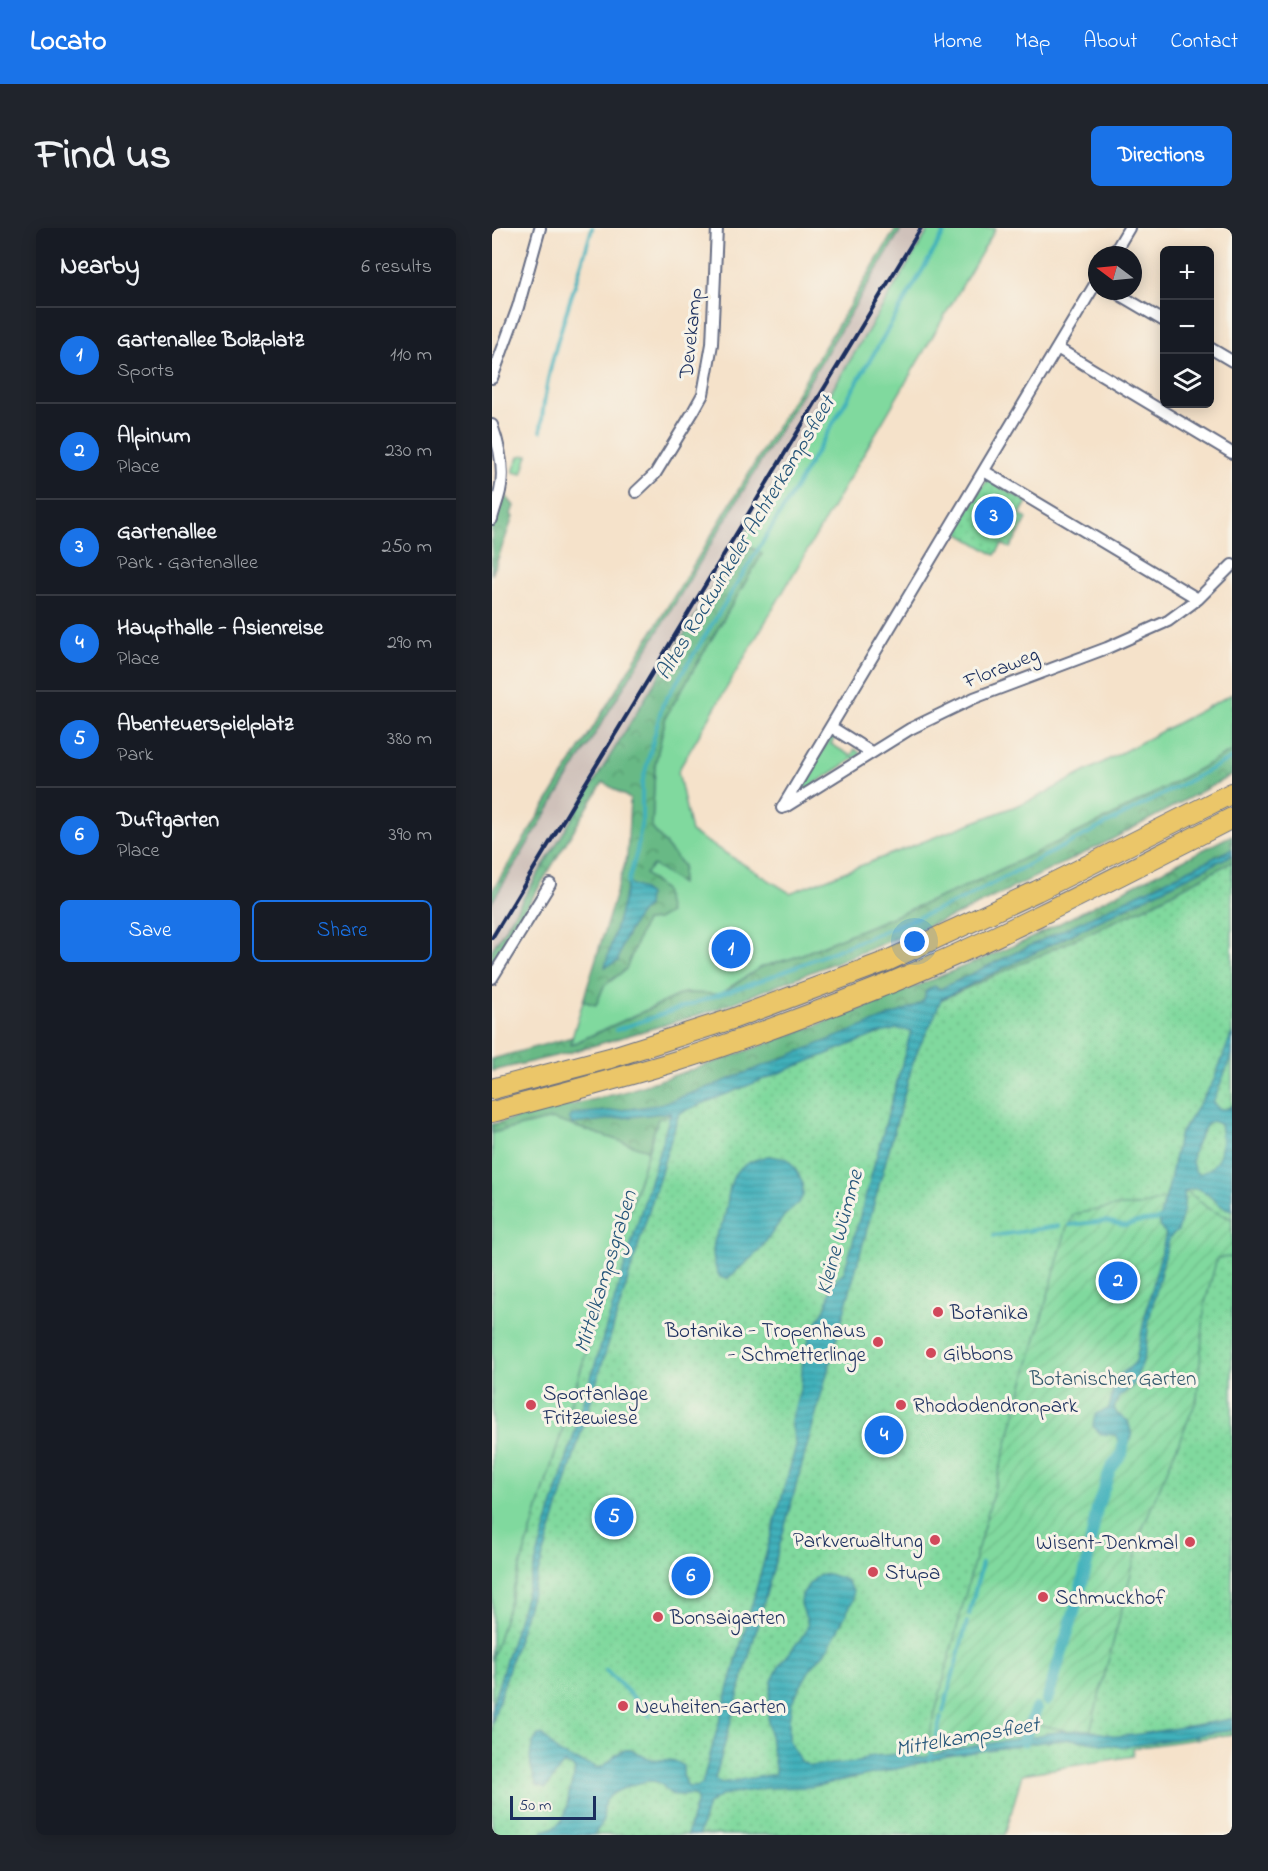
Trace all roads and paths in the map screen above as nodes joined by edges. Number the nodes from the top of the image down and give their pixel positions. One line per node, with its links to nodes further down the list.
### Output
1 (540, 228): 11 (street)
2 (717, 228): 15 (street, Devekamp)
3 (1129, 228): 4 (street)
4 (1118, 246)
5 (1088, 296): 8 (street)
6 (1128, 300): 7 (street)
7 (1160, 319)
8 (1057, 348): 13 (street); 14 (street)
9 (1214, 351): 10 (street)
10 (1232, 361)
11 (492, 378)
12 (492, 425): 16 (street)
13 (1232, 453)
14 (984, 471): 18 (street); 19 (street)
15 (636, 492)
16 (492, 519)
17 (1232, 565): 18 (street, Floraweg)
18 (1198, 599): 20 (street, Floraweg)
19 (831, 727): 20 (street); 20 (street, Floraweg)
20 (871, 752)
21 (1232, 794): 25 (highway)
22 (1228, 820): 26 (highway)
23 (549, 884): 24 (street)
24 (492, 978)
25 (492, 1089)
26 (492, 1112)

